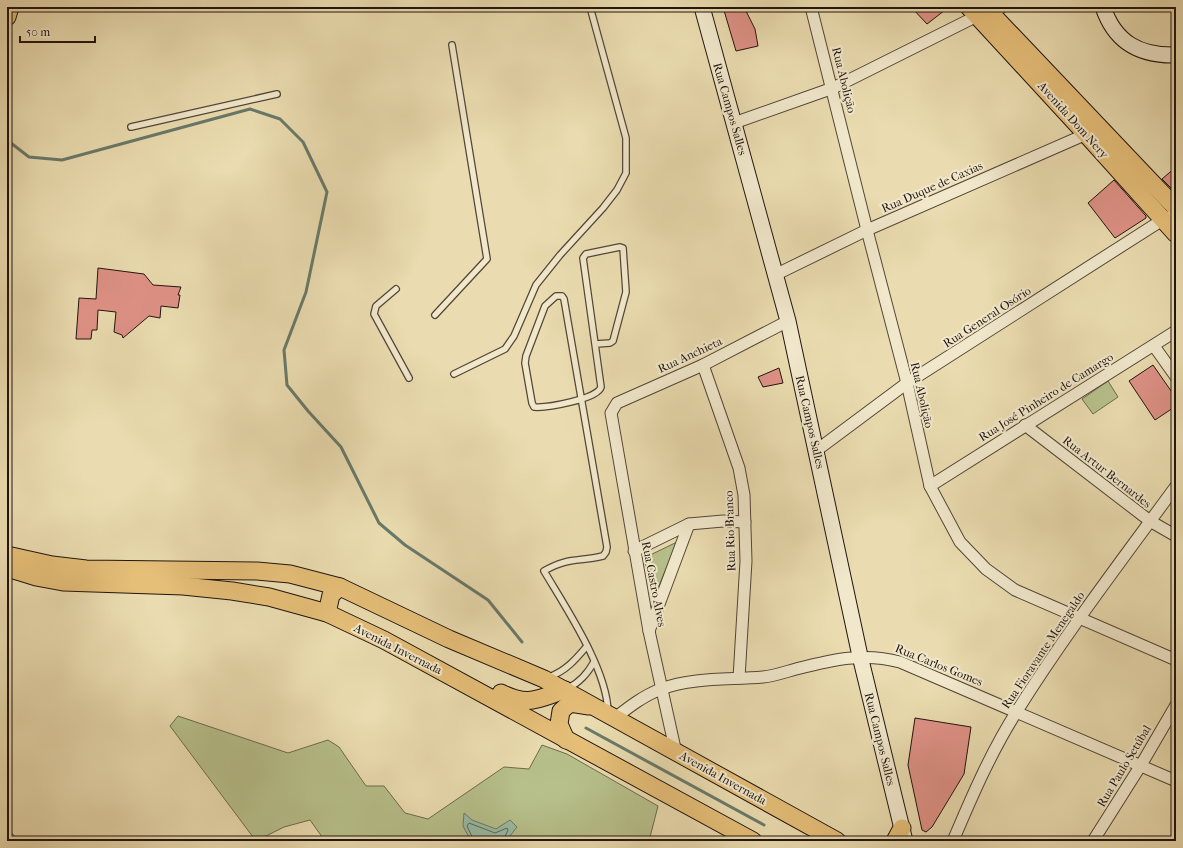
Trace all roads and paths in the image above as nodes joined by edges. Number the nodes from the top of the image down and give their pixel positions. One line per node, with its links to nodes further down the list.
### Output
1 (10, 7): 7 (main road)
2 (590, 7): 26 (lane)
3 (702, 7): 12 (main road, Rua Campos Salles)
4 (811, 7): 10 (street, Rua Abolição)
5 (1103, 7): 9 (main road)
6 (985, 10): 10 (street); 14 (main road, Avenida Dom Nery)
7 (7, 17)
8 (452, 46): 20 (lane)
9 (1176, 55)
10 (833, 88): 12 (street); 16 (street, Rua Abolição)
11 (277, 94): 13 (lane)
12 (734, 123): 18 (main road, Rua Campos Salles)
13 (131, 127)
14 (1093, 131): 15 (main road, Avenida Dom Nery); 16 (street, Rua Duque de Caxias)
15 (1171, 213): 17 (main road, Avenida Dom Nery); 29 (street, Rua General Osório)
16 (867, 230): 18 (street, Rua Duque de Caxias); 29 (street, Rua Abolição)
17 (1176, 234)
18 (777, 274): 21 (main road, Rua Campos Salles)
19 (396, 289): 27 (lane)
20 (435, 315)
21 (788, 321): 25 (street, Rua Anchieta); 33 (main road, Rua Campos Salles)
22 (1176, 331): 24 (street, Rua José Pinheiro de Camargo)
23 (596, 344): 23 (lane); 30 (lane)
24 (1154, 346): 28 (street); 32 (street, Rua José Pinheiro de Camargo)
25 (702, 365): 31 (street, Rua Anchieta); 37 (street, Rua Rio Branco)
26 (454, 374)
27 (409, 378)
28 (1176, 378)
29 (907, 383): 33 (street, Rua General Osório); 34 (street, Rua Abolição)
30 (581, 399): 30 (lane); 49 (lane)
31 (611, 419): 40 (street, Rua Castro Alves)
32 (1025, 425): 34 (street, Rua José Pinheiro de Camargo); 36 (street, Rua Artur Bernardes)
33 (817, 450): 50 (main road, Rua Campos Salles)
34 (930, 486): 47 (street, Rua Abolição)
35 (1176, 486): 36 (street, Rua Fioravante Menegaldo)
36 (1150, 521): 39 (street, Rua Artur Bernardes); 47 (street, Rua Fioravante Menegaldo)
37 (745, 522): 38 (street); 54 (street, Rua Rio Branco)
38 (689, 524): 40 (street); 48 (street)
39 (1176, 536)
40 (634, 551): 48 (street, Rua Castro Alves)
41 (7, 555): 43 (main road, Avenida Invernada)
42 (7, 568): 45 (main road, Avenida Invernada)
43 (278, 572): 44 (main road, Avenida Invernada); 45 (main road)
44 (340, 587): 46 (main road); 55 (main road, Avenida Invernada)
45 (216, 589): 46 (main road, Avenida Invernada)
46 (327, 613): 53 (main road, Avenida Invernada)
47 (1079, 618): 51 (street, Rua Abolição); 60 (street, Rua Fioravante Menegaldo)
48 (649, 631): 56 (street, Rua Castro Alves)
49 (587, 646): 52 (lane); 55 (lane)
50 (860, 656): 54 (street, Rua Carlos Gomes); 60 (street, Rua Carlos Gomes); 67 (main road, Rua Campos Salles)
51 (1176, 660)
52 (594, 662): 57 (lane); 61 (lane)
53 (454, 678): 58 (main road); 62 (main road, Avenida Invernada)
54 (739, 678): 56 (street, Rua Carlos Gomes)
55 (544, 679): 57 (main road, Avenida Invernada); 58 (main road)
56 (661, 689): 61 (street, Rua Carlos Gomes); 63 (street, Rua Castro Alves)
57 (565, 690): 58 (main road); 61 (main road, Avenida Invernada)
58 (539, 698)
59 (1176, 705): 64 (street, Rua Paulo Setúbal)
60 (1016, 712): 64 (street, Rua Carlos Gomes); 71 (street, Rua Fioravante Menegaldo)
61 (606, 713): 62 (main road); 63 (main road, Avenida Invernada)
62 (566, 740): 69 (main road, Avenida Invernada)
63 (676, 753): 70 (main road, Avenida Invernada)
64 (1141, 766): 65 (street, Rua Carlos Gomes); 72 (street, Rua Paulo Setúbal)
65 (1176, 781)
66 (7, 837): 68 (street)
67 (901, 837)
68 (11, 841)
69 (753, 841)
70 (837, 841)
71 (953, 841)
72 (1094, 841)

